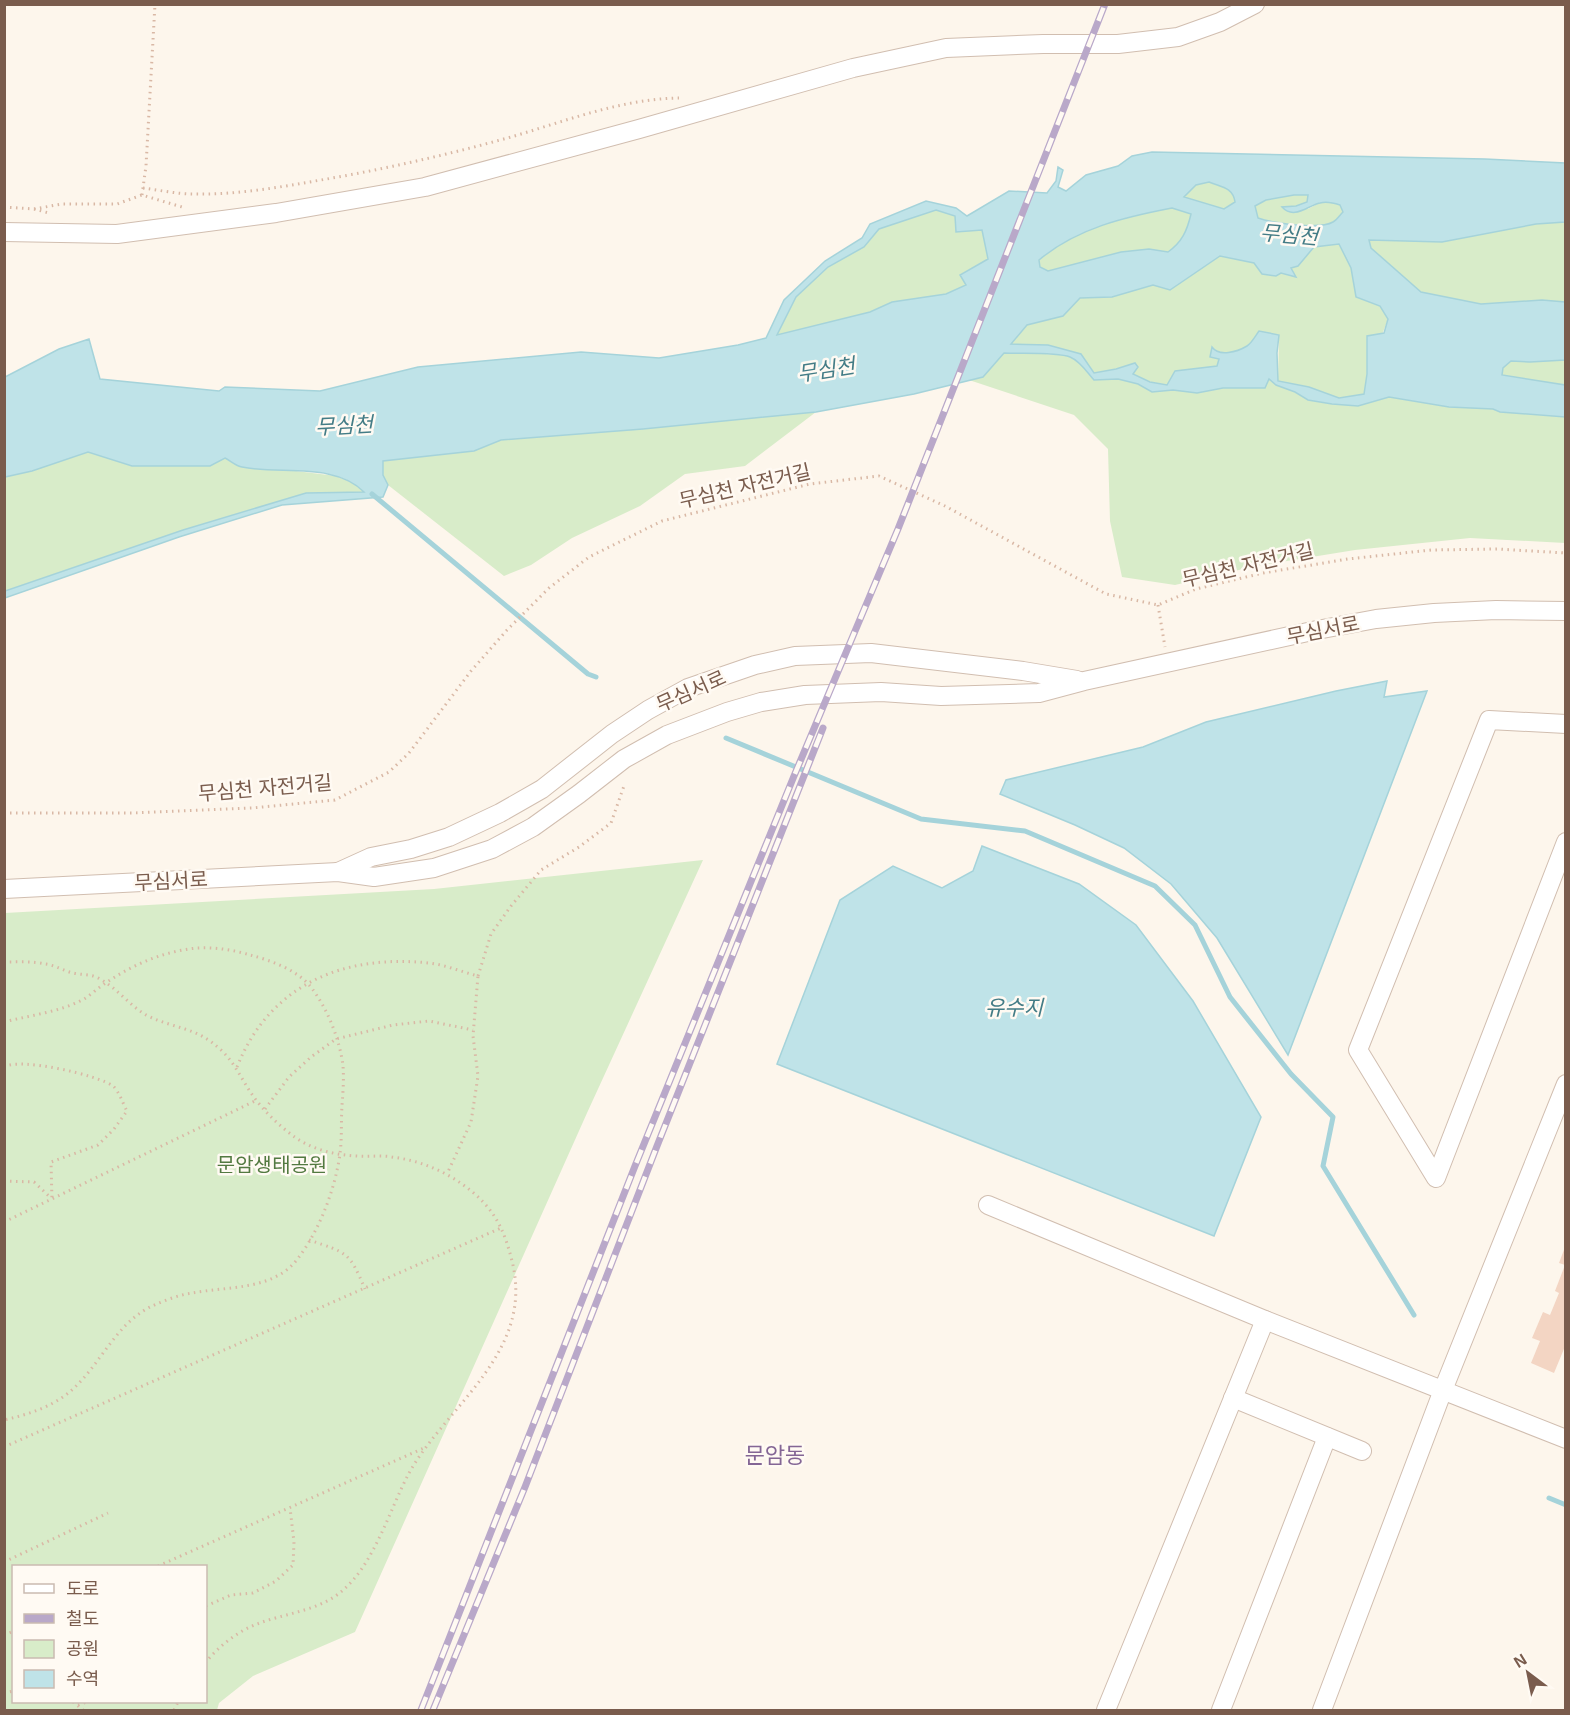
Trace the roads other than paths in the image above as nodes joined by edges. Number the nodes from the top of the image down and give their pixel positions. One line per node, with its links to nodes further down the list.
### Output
1 (1255, 4): 2 (street)
2 (4, 232)
3 (1566, 611): 4 (street, 무심서로)
4 (1084, 681): 7 (street, 무심서로); 7 (street, 무심서로)
5 (1566, 724): 6 (street)
6 (1566, 842)
7 (338, 872): 8 (street, 무심서로)
8 (4, 889)
9 (1566, 1084): 12 (street)
10 (988, 1204): 11 (street)
11 (1265, 1320): 12 (street); 13 (street)
12 (1443, 1390): 15 (street); 19 (street)
13 (1233, 1398): 14 (street); 17 (street)
14 (1327, 1437): 16 (street); 18 (street)
15 (1566, 1439)
16 (1362, 1451)
17 (1106, 1710)
18 (1221, 1710)
19 (1322, 1710)

